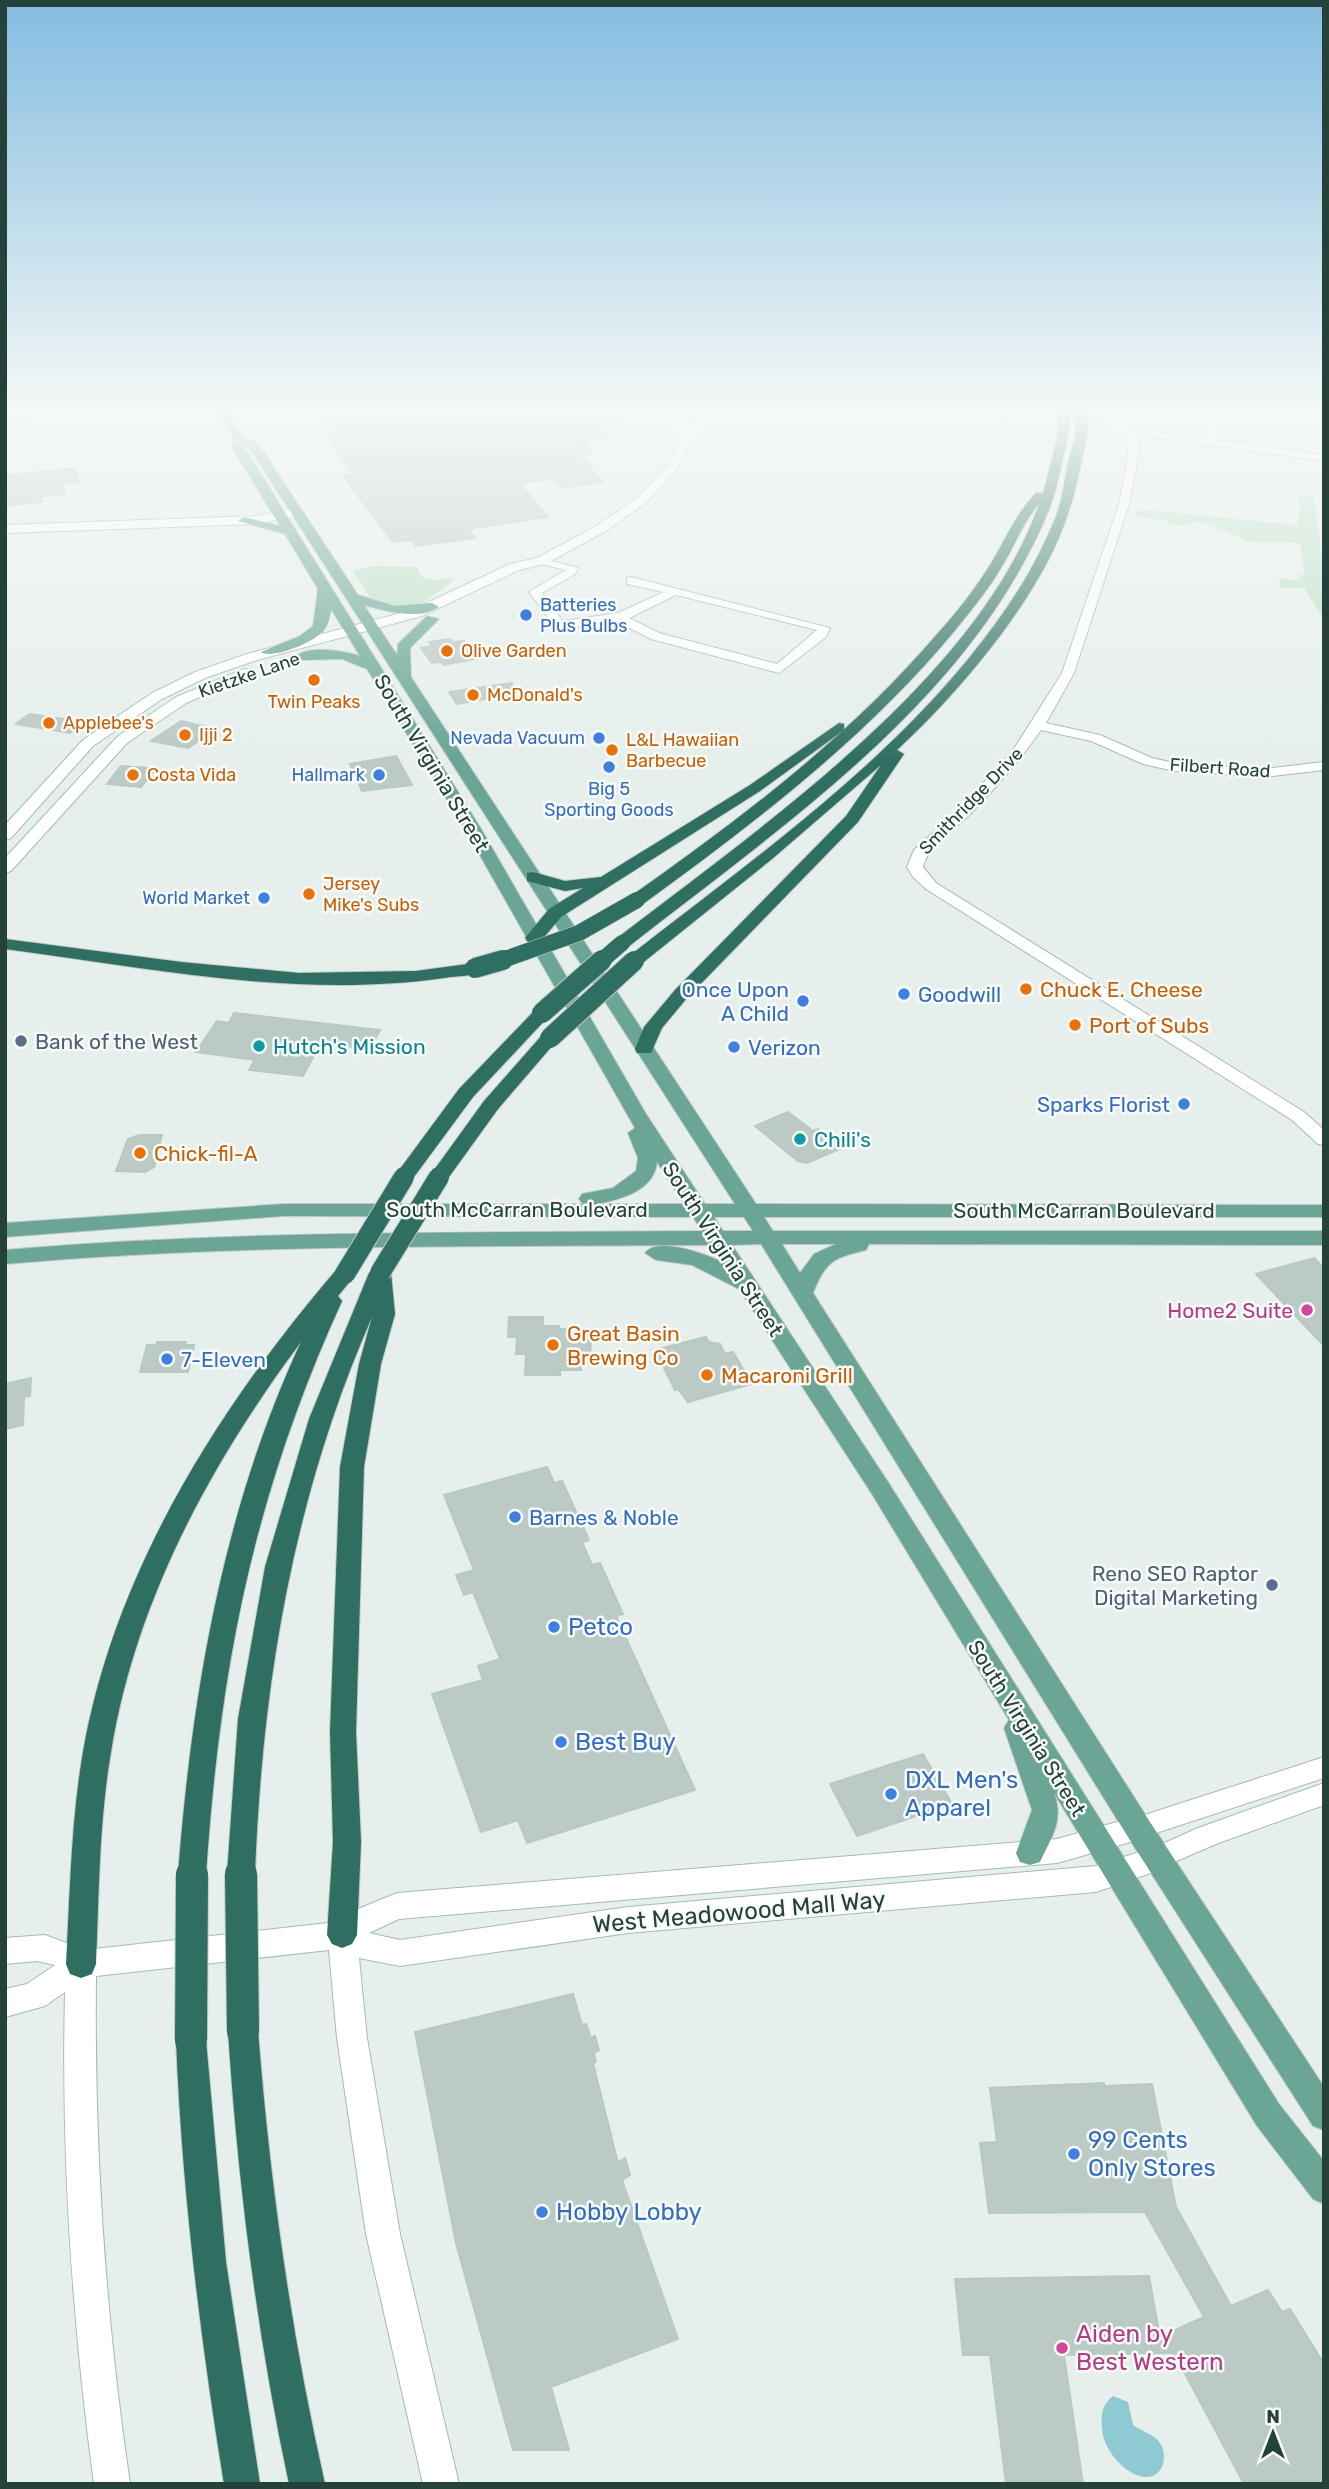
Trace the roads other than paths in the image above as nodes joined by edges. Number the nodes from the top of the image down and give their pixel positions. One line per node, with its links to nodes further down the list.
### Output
1 (270, 527): 9 (main road)
2 (288, 527): 9 (main road, South Virginia Street)
3 (308, 527): 14 (main road, South Virginia Street)
4 (603, 527): 10 (main road, Kietzke Lane)
5 (1018, 527): 17 (highway)
6 (1035, 527): 53 (highway, bridge)
7 (1056, 527): 24 (highway, bridge)
8 (1117, 527): 25 (street, Smithridge Drive)
9 (291, 532): 12 (main road, South Virginia Street)
10 (541, 561): 15 (main road, Kietzke Lane); 16 (street)
11 (631, 581): 13 (street)
12 (323, 584): 19 (main road, South Virginia Street); 20 (main road)
13 (674, 591): 16 (street); 16 (street)
14 (353, 598): 15 (main road); 18 (main road, South Virginia Street)
15 (432, 613): 18 (main road, Kietzke Lane); 23 (main road)
16 (620, 618)
17 (954, 621): 30 (highway); 35 (highway, bridge)
18 (374, 632): 19 (main road, Kietzke Lane); 23 (main road, South Virginia Street)
19 (356, 637): 20 (main road, Kietzke Lane); 21 (main road, Kietzke Lane); 22 (main road, South Virginia Street)
20 (268, 652): 29 (main road, Kietzke Lane)
21 (303, 656): 22 (main road); 31 (main road, Kietzke Lane)
22 (373, 666): 28 (main road, South Virginia Street)
23 (408, 683): 27 (main road, South Virginia Street)
24 (923, 715): 36 (highway); 52 (highway, bridge)
25 (1038, 725): 26 (street, Filbert Road); 38 (street, Smithridge Drive)
26 (1324, 765)
27 (474, 786): 28 (main road); 32 (main road, South Virginia Street)
28 (449, 790): 34 (main road, South Virginia Street)
29 (5, 835)
30 (632, 866): 32 (highway); 33 (highway)
31 (5, 868)
32 (533, 877): 33 (main road, South Virginia Street)
33 (555, 913): 34 (highway); 36 (main road, South Virginia Street)
34 (534, 938): 37 (main road, South Virginia Street)
35 (5, 944)
36 (643, 1049): 41 (main road, South Virginia Street)
37 (620, 1085): 39 (main road); 40 (main road, South Virginia Street)
38 (1324, 1140)
39 (495, 1209): 40 (main road, South McCarran Boulevard); 42 (main road, South McCarran Boulevard)
40 (695, 1209): 41 (main road, South McCarran Boulevard); 47 (main road, South Virginia Street)
41 (748, 1209): 43 (main road, South McCarran Boulevard); 45 (main road, South Virginia Street)
42 (284, 1210): 44 (main road, South McCarran Boulevard); 50 (main road)
43 (1324, 1210)
44 (5, 1230)
45 (766, 1237): 46 (main road, South McCarran Boulevard); 47 (main road, South McCarran Boulevard); 55 (main road, South Virginia Street)
46 (912, 1237): 48 (main road, South McCarran Boulevard); 55 (main road)
47 (715, 1238): 49 (main road, South McCarran Boulevard); 54 (main road, South Virginia Street)
48 (1324, 1238)
49 (515, 1241): 50 (main road, South McCarran Boulevard); 54 (main road)
50 (115, 1247): 51 (main road, South McCarran Boulevard)
51 (5, 1256)
52 (380, 1273): 62 (highway); 70 (highway, bridge)
53 (345, 1274): 64 (highway); 69 (highway, bridge)
54 (747, 1287): 56 (main road, South Virginia Street)
55 (802, 1293): 59 (main road, South Virginia Street)
56 (1003, 1690): 59 (main road, South Virginia Street); 60 (main road)
57 (1324, 1767): 59 (street)
58 (1324, 1794): 61 (street)
59 (1118, 1835): 60 (main road, West Meadowood Mall Way); 61 (main road, South Virginia Street); 61 (main road, South Virginia Street)
60 (1030, 1853): 62 (main road, West Meadowood Mall Way)
61 (1138, 1865): 62 (main road, West Meadowood Mall Way); 66 (main road, South Virginia Street); 67 (main road, South Virginia Street)
62 (342, 1935): 64 (main road, West Meadowood Mall Way); 71 (main road)
63 (5, 1951): 64 (main road)
64 (81, 1965): 65 (main road, West Meadowood Mall Way); 68 (main road)
65 (5, 2003)
66 (1324, 2115)
67 (1324, 2188)
68 (112, 2484)
69 (242, 2484)
70 (307, 2484)
71 (441, 2484)

